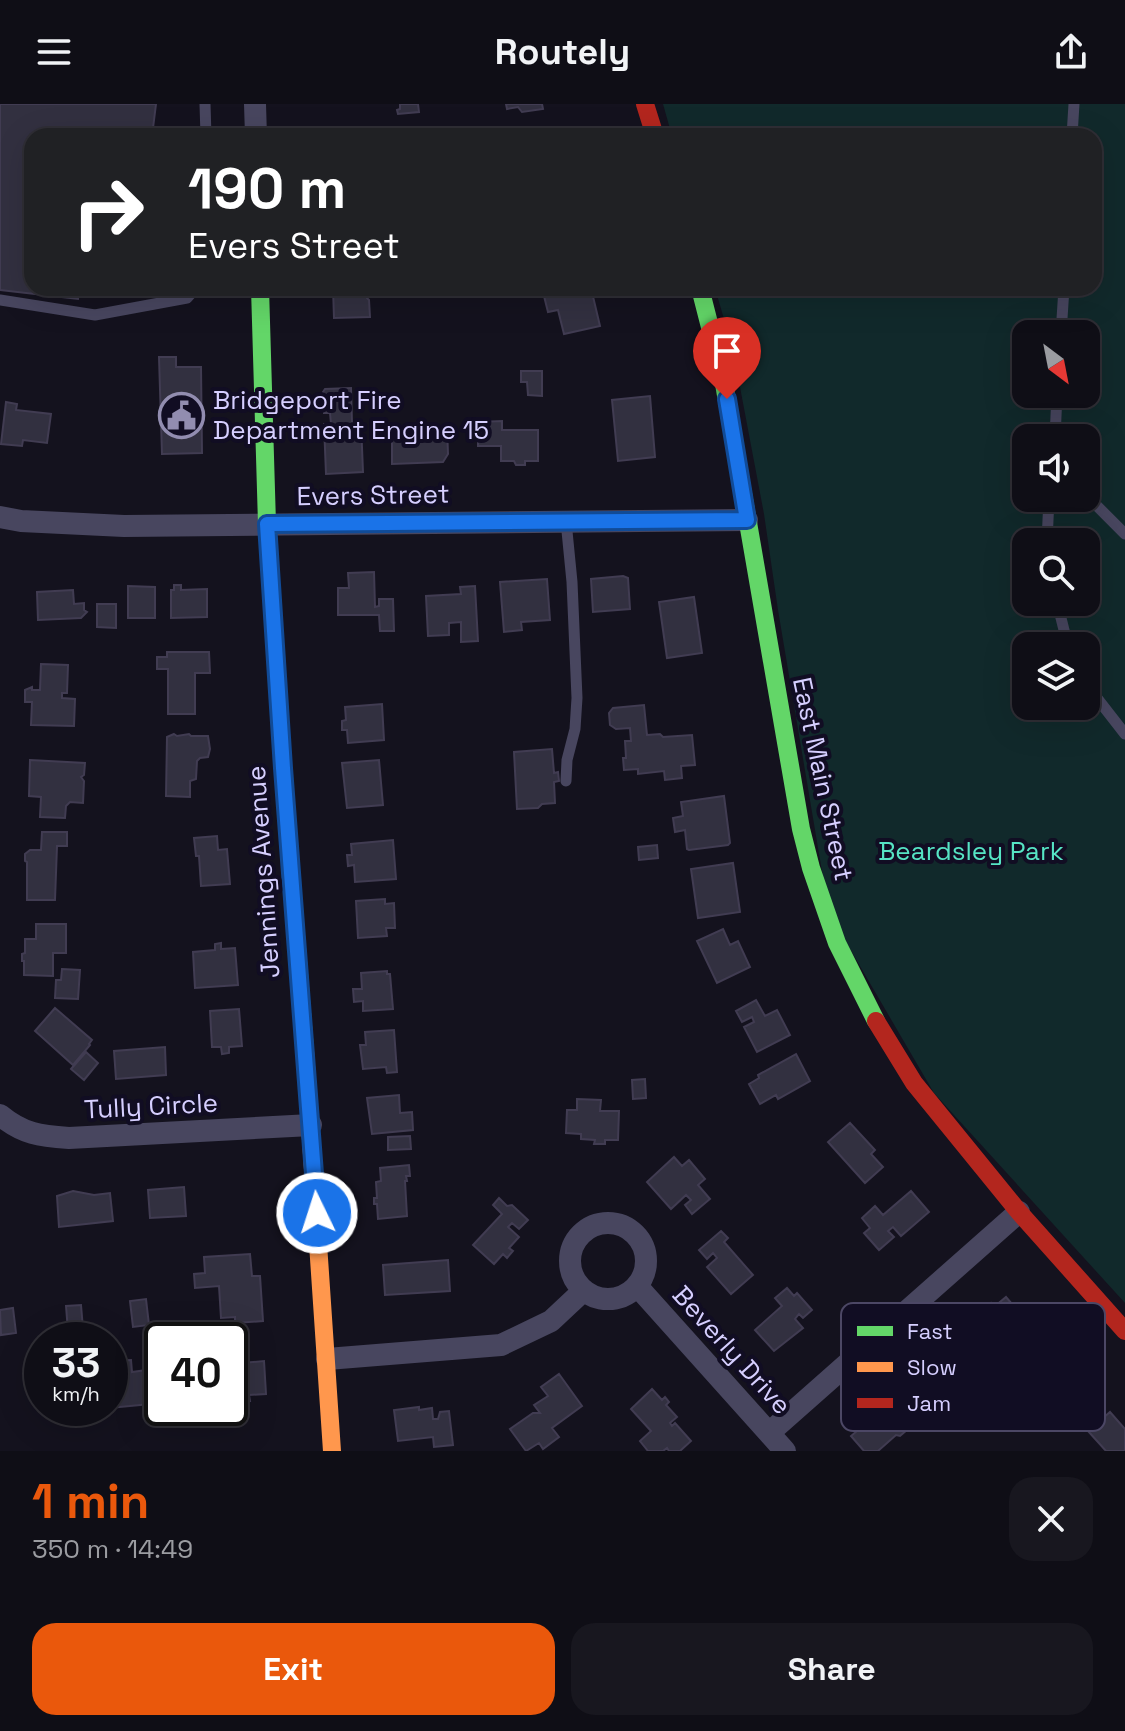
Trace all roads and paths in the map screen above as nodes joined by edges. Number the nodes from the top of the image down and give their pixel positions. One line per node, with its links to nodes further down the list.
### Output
1 (205, 104): 5 (lane)
2 (255, 104): 6 (street)
3 (645, 104): 7 (main road)
4 (1074, 104): 8 (lane)
5 (206, 128)
6 (256, 128)
7 (652, 128)
8 (1072, 128)
9 (189, 296): 13 (lane)
10 (260, 296): 19 (main road, Jennings Avenue)
11 (702, 296): 17 (main road, East Main Street)
12 (1063, 296): 14 (lane)
13 (0, 300)
14 (1062, 320)
15 (1100, 509): 20 (lane)
16 (0, 517): 19 (street, Evers Street)
17 (747, 520): 18 (street, Evers Street); 26 (main road, East Main Street)
18 (566, 521): 19 (street, Evers Street); 23 (lane)
19 (267, 524): 25 (main road, Jennings Avenue)
20 (1125, 534)
21 (1100, 702): 22 (lane)
22 (1125, 734)
23 (566, 781)
24 (0, 1115): 25 (street, Tully Circle)
25 (311, 1125): 33 (main road, Jennings Avenue)
26 (1019, 1212): 29 (street); 30 (main road, East Main Street)
27 (638, 1287): 28 (street, Beverly Drive); 28 (street, Beverly Drive); 35 (street, Beverly Drive)
28 (583, 1291): 33 (street)
29 (916, 1303)
30 (1100, 1303)
31 (1105, 1309): 32 (main road, East Main Street)
32 (1125, 1331)
33 (327, 1359): 36 (main road, Jennings Avenue)
34 (841, 1369): 35 (street)
35 (769, 1433): 38 (street, Beverly Drive)
36 (332, 1450): 37 (street)
37 (313, 1451)
38 (785, 1451)

